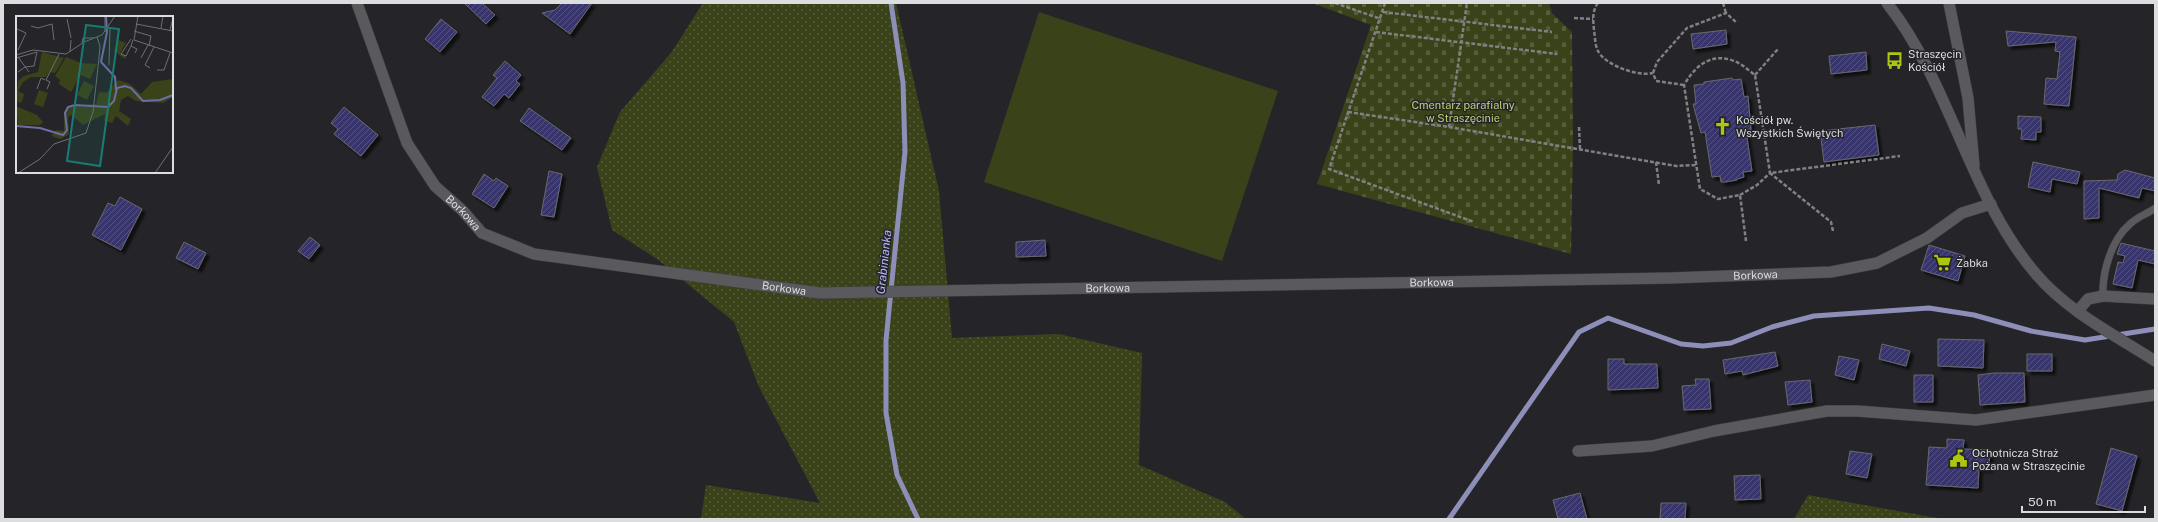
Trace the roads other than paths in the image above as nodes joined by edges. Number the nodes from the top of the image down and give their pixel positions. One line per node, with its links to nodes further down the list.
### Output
1 (357, 3): 5 (street, Borkowa)
2 (1887, 3): 4 (street)
3 (1949, 3): 4 (street)
4 (1974, 166): 5 (street)
5 (1991, 204): 9 (street)
6 (2154, 209): 7 (lane)
7 (2103, 296): 8 (street); 9 (street)
8 (2155, 299)
9 (2078, 311): 10 (street)
10 (2155, 362)
11 (2155, 395): 12 (street)
12 (1578, 451)

